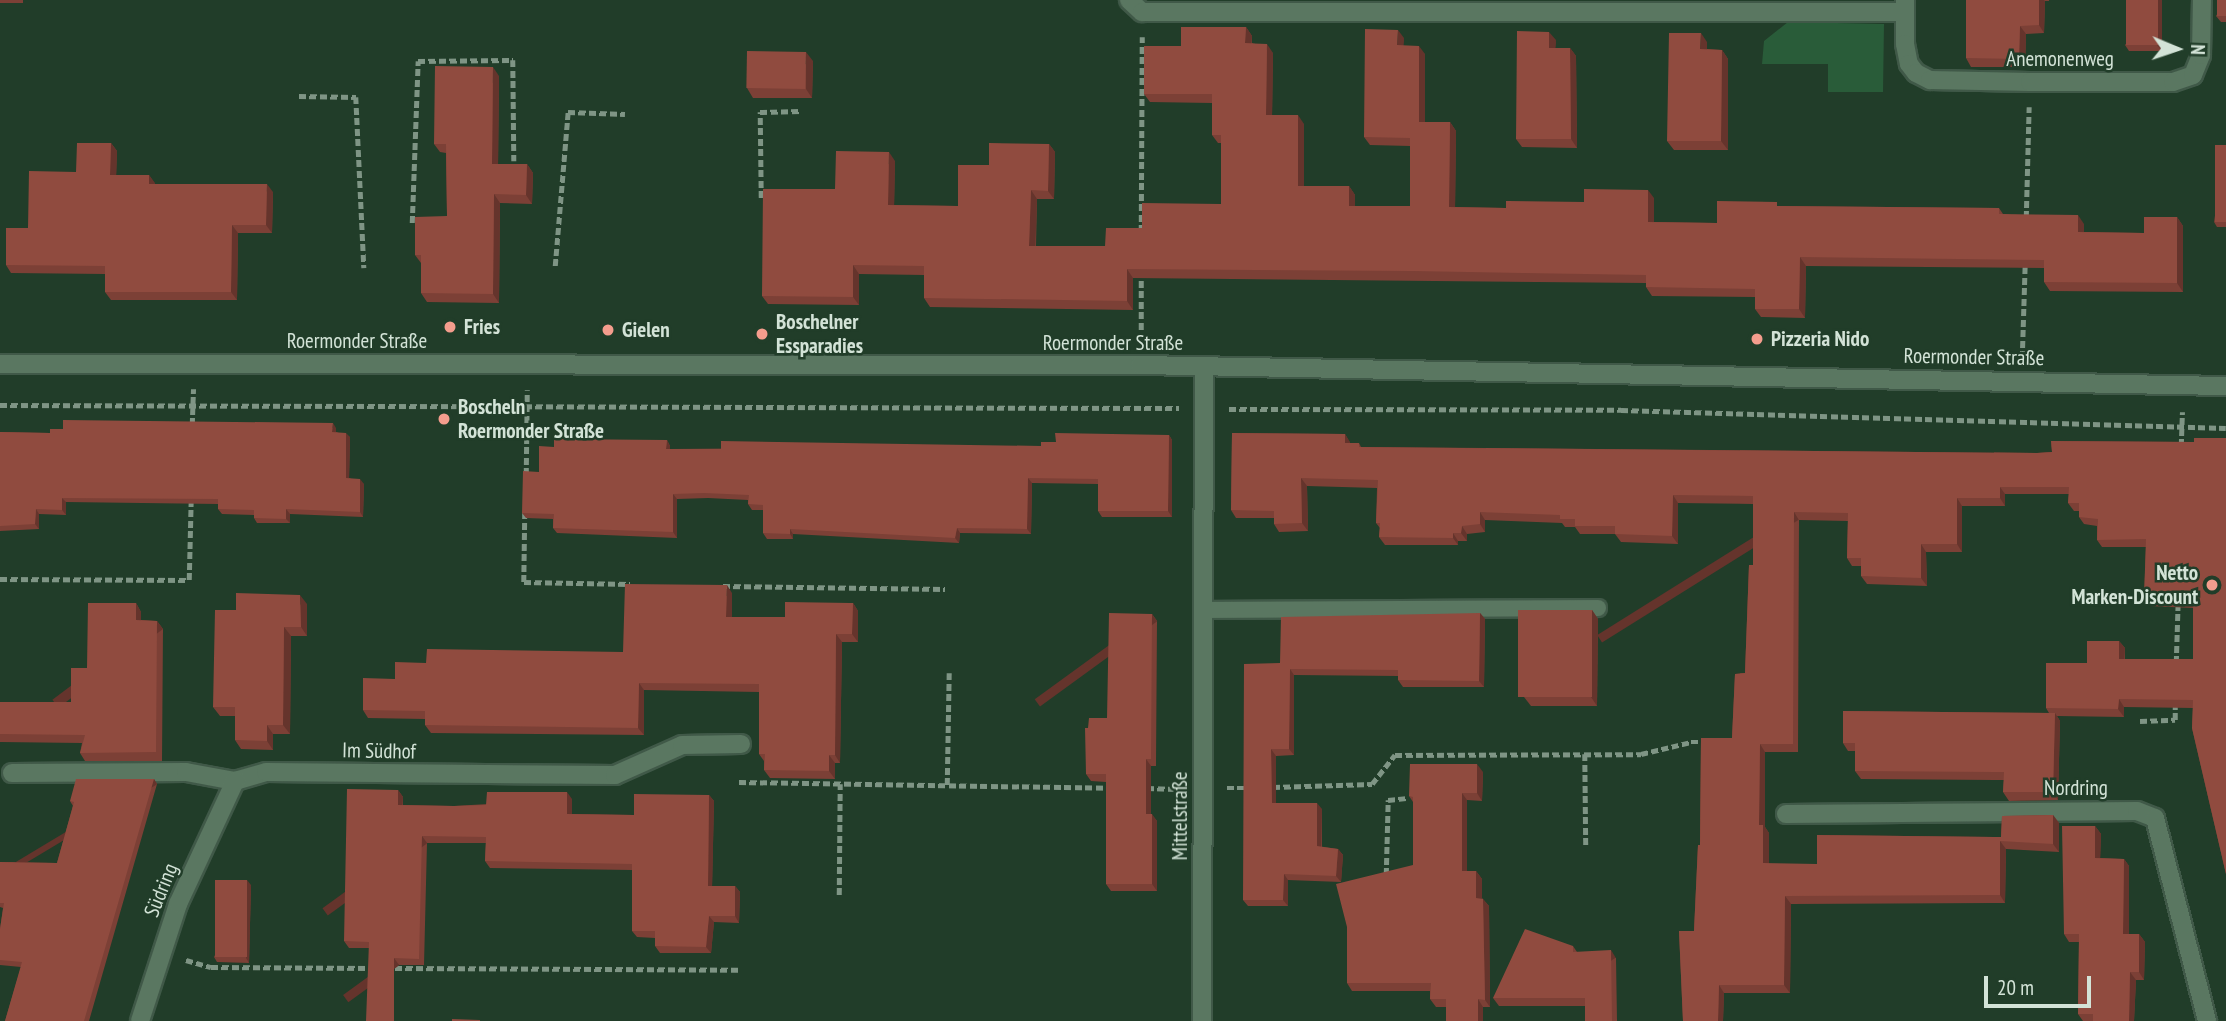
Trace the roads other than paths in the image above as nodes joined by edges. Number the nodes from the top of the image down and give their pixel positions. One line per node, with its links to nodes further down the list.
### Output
1 (2202, 0): 4 (street, Anemonenweg)
2 (1136, 6): 3 (street)
3 (1289, 6): 4 (street)
4 (1905, 6)
5 (0, 364): 6 (street, Roermonder Straße)
6 (1204, 366): 7 (street, Roermonder Straße); 9 (street, Mittelstraße)
7 (2226, 386)
8 (1598, 608): 9 (lane)
9 (1204, 610): 15 (street, Mittelstraße)
10 (741, 744): 12 (street, Im Südhof)
11 (12, 773): 12 (street, Im Südhof)
12 (235, 780): 14 (street, Südring)
13 (1786, 814): 16 (street, Nordring)
14 (140, 1021)
15 (1202, 1021)
16 (2207, 1021)

